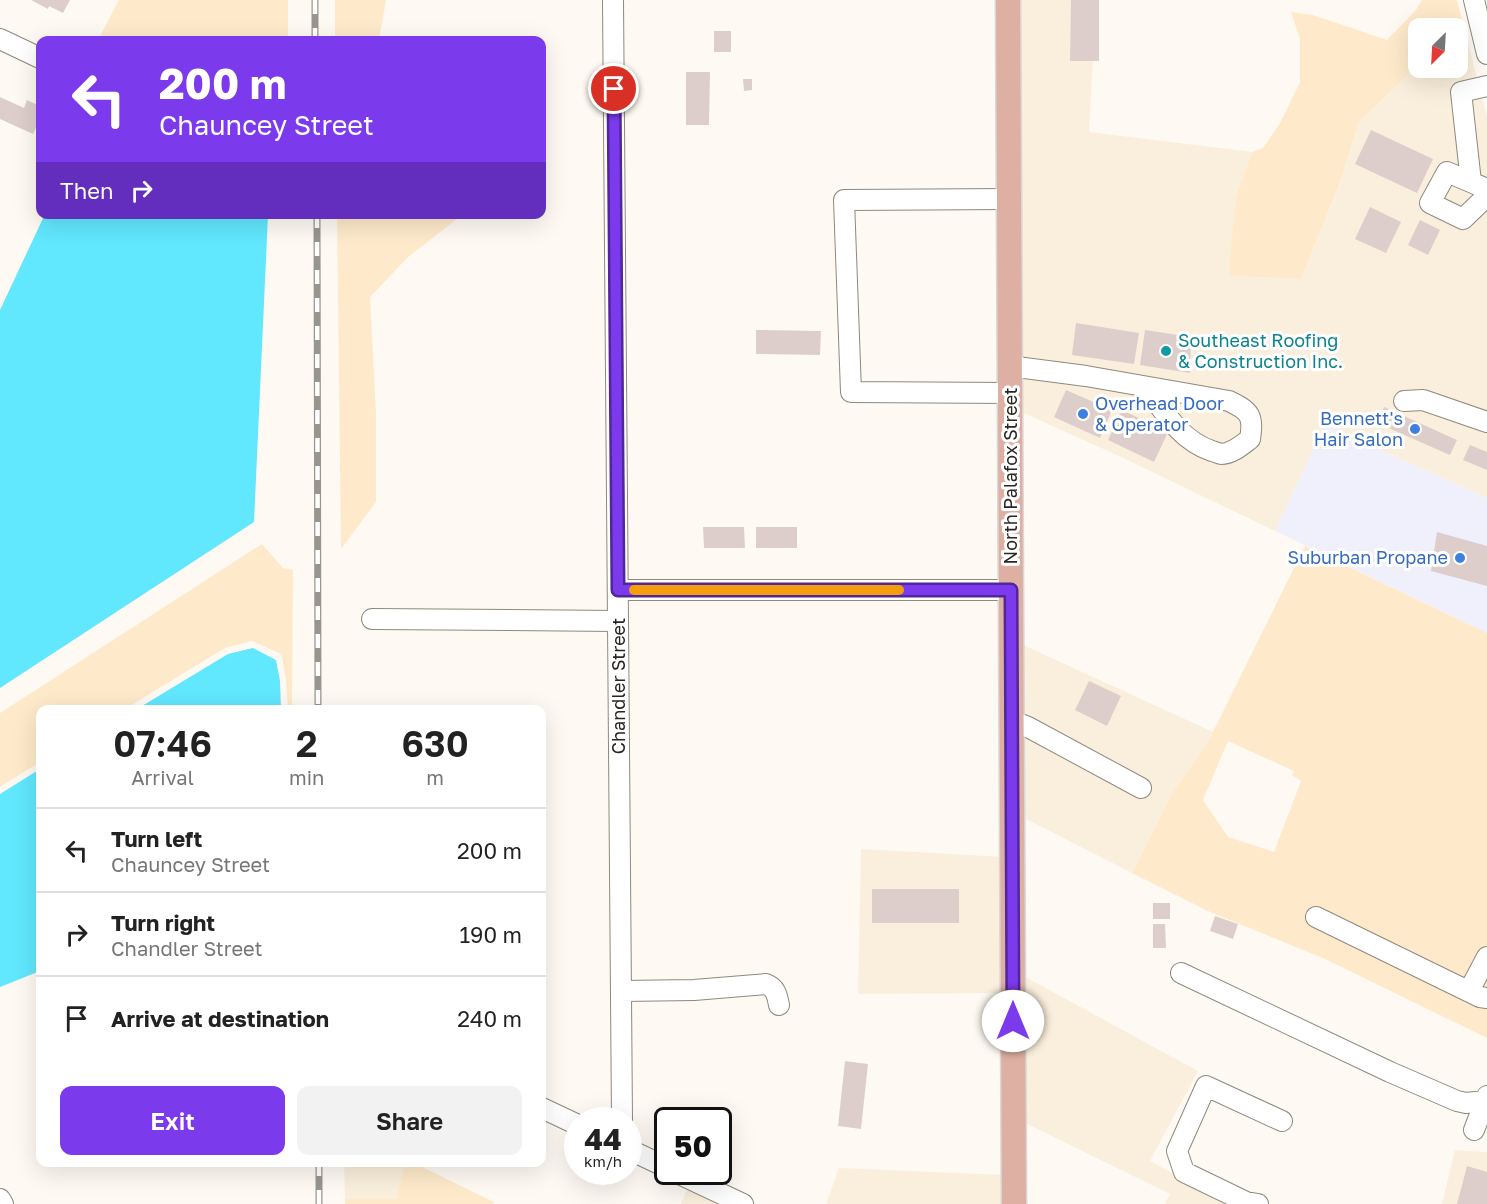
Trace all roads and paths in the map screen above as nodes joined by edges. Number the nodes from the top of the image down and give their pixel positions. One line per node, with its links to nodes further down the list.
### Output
1 (613, 0): 16 (street, Chandler Street)
2 (1008, 0): 10 (main road, North Palafox Street)
3 (1474, 0): 5 (street)
4 (0, 39): 6 (street)
5 (1487, 54)
6 (36, 56)
7 (1487, 86): 8 (street)
8 (1479, 186): 9 (street)
9 (1487, 196)
10 (1009, 199): 11 (main road, North Palafox Street); 13 (street)
11 (1010, 366): 12 (street); 13 (main road, North Palafox Street)
12 (1146, 387): 12 (street)
13 (1010, 393): 17 (main road, North Palafox Street)
14 (1404, 401): 15 (street)
15 (1487, 422)
16 (618, 590): 17 (street); 19 (street, Chandler Street)
17 (1011, 590): 20 (main road, North Palafox Street)
18 (372, 619): 19 (street)
19 (618, 621): 25 (street, Chandler Street)
20 (1012, 723): 21 (street); 38 (main road, North Palafox Street)
21 (1141, 788)
22 (1316, 917): 26 (street)
23 (1487, 957): 26 (street)
24 (1181, 973): 28 (street)
25 (621, 991): 27 (street); 29 (street, Chandler Street)
26 (1478, 995)
27 (779, 1005)
28 (1486, 1098): 33 (street)
29 (622, 1107)
30 (546, 1110): 31 (street)
31 (564, 1118)
32 (1282, 1121): 39 (street)
33 (1474, 1130)
34 (703, 1185): 37 (street)
35 (0, 1199): 36 (street)
36 (3, 1204)
37 (743, 1204)
38 (1014, 1204)
39 (1258, 1204)

